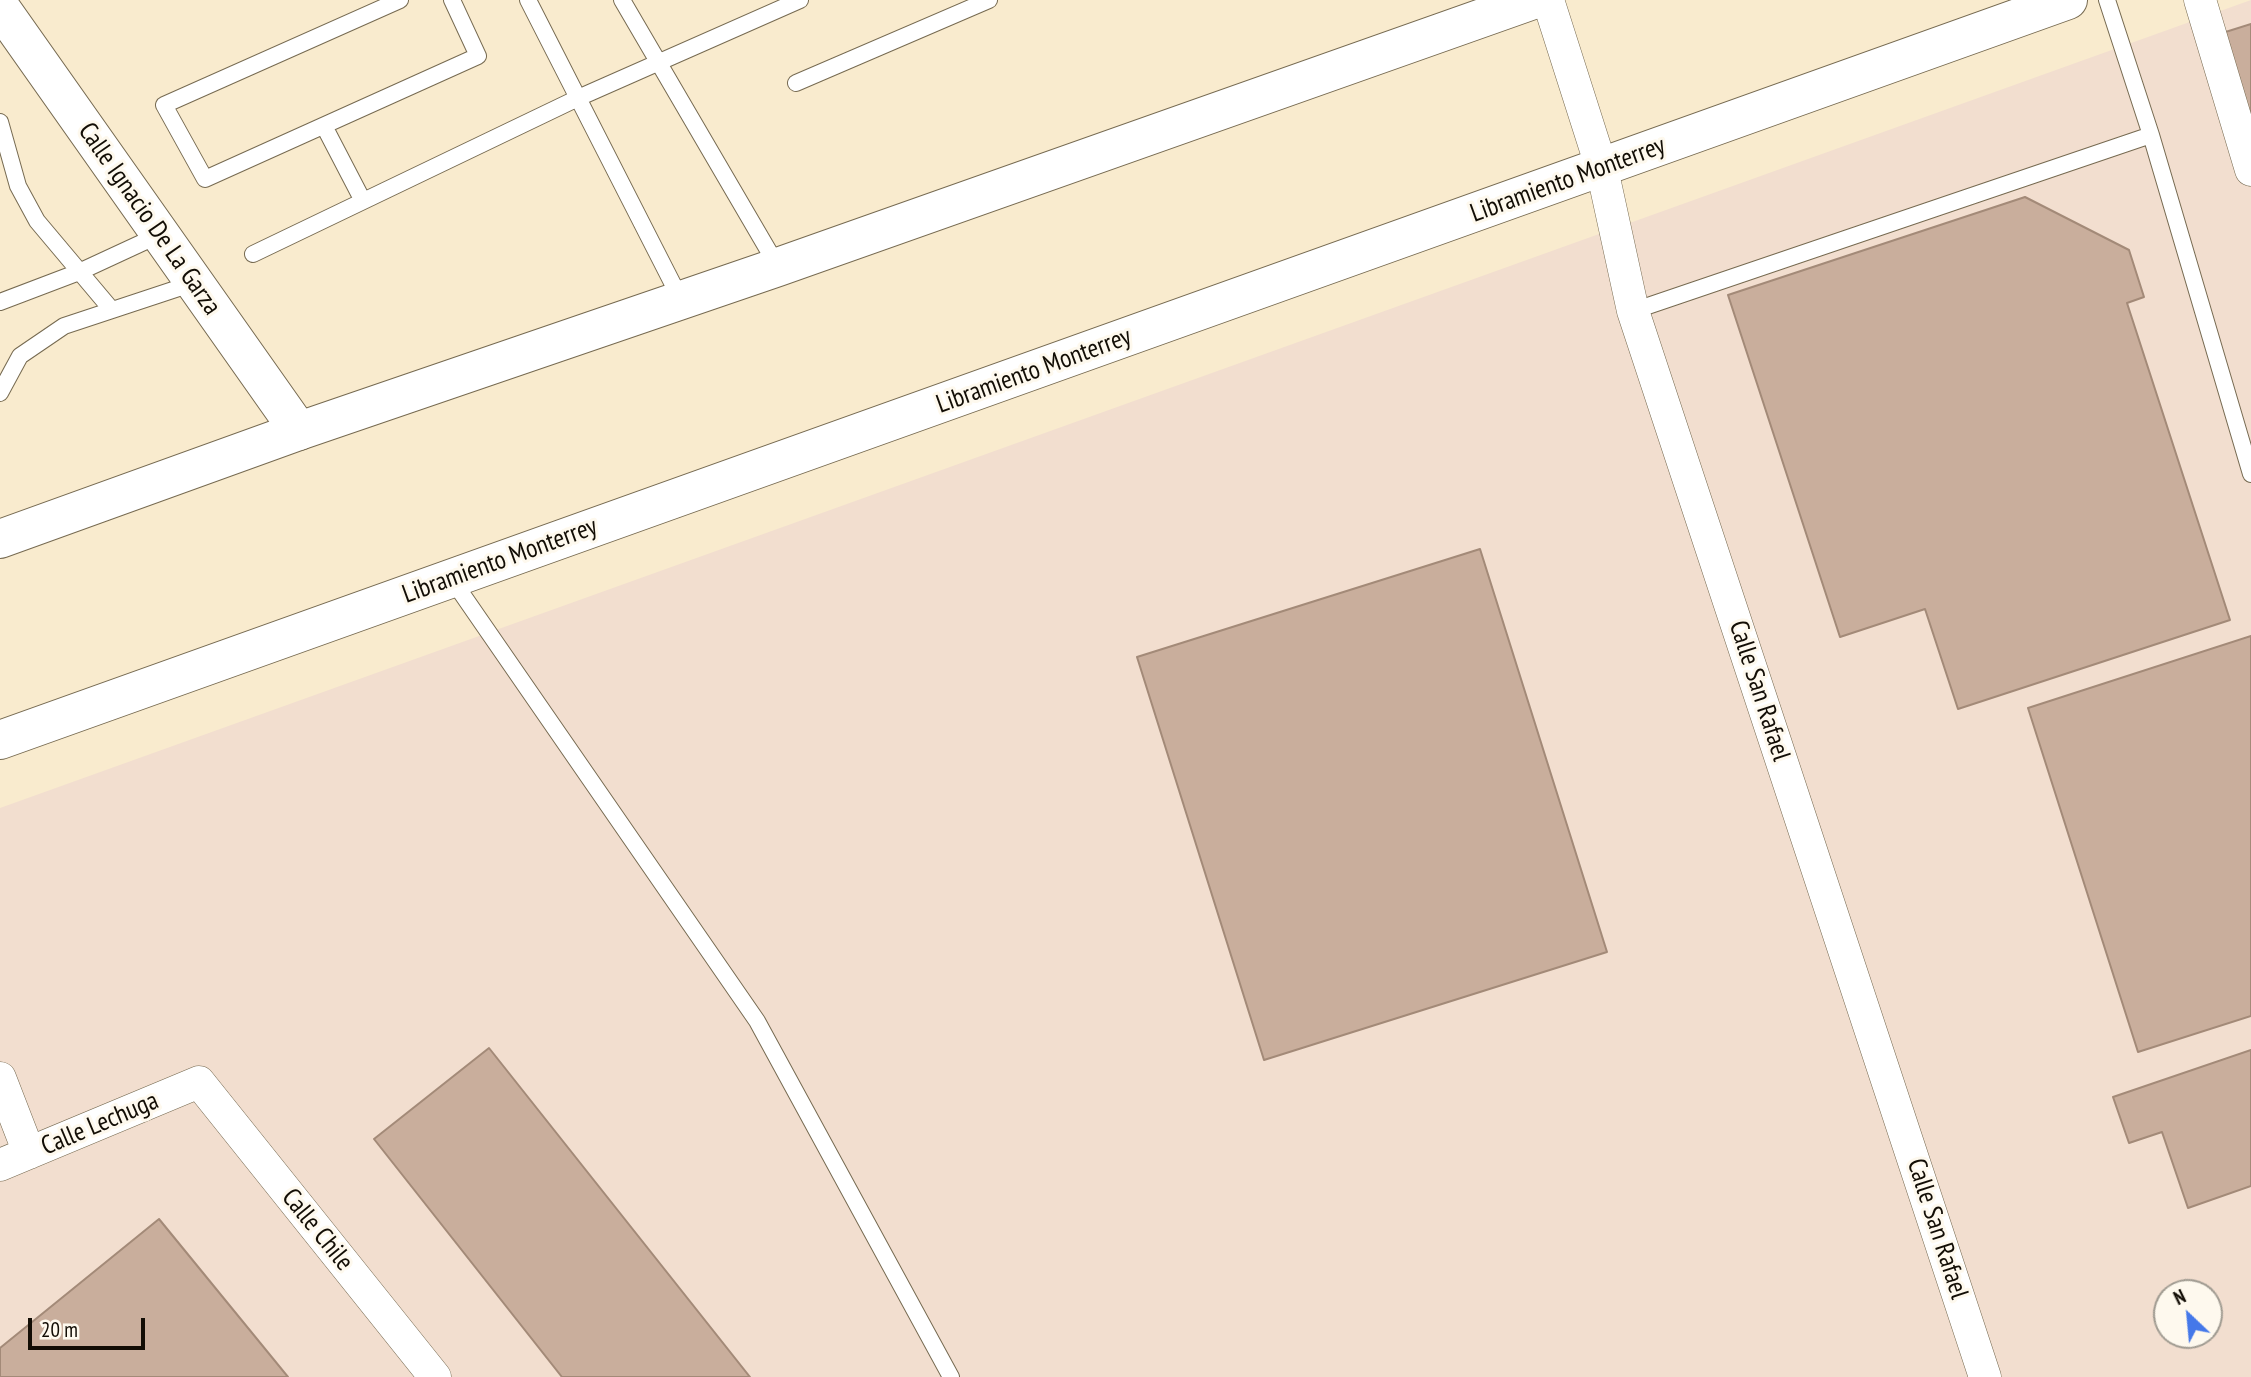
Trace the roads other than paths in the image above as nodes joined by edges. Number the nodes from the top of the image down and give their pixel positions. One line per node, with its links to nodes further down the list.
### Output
1 (400, 0): 17 (lane)
2 (452, 0): 17 (lane)
3 (528, 0): 15 (lane)
4 (622, 0): 13 (lane)
5 (800, 0): 13 (lane)
6 (989, 0): 14 (lane)
7 (1533, 0): 24 (main road)
8 (1548, 0): 19 (street, Calle San Rafael)
9 (2068, 0): 19 (main road, Libramiento Monterrey)
10 (2106, 0): 18 (lane)
11 (2200, 0): 20 (street)
12 (0, 8): 22 (main road, Calle Ignacio De La Garza)
13 (658, 62): 15 (lane); 24 (lane)
14 (796, 83)
15 (578, 98): 21 (lane); 27 (lane)
16 (0, 122): 25 (lane)
17 (324, 126): 21 (lane)
18 (2151, 135): 30 (lane); 33 (lane)
19 (1602, 169): 30 (street, Calle San Rafael); 35 (main road, Libramiento Monterrey)
20 (2251, 170)
21 (363, 201): 23 (lane)
22 (161, 234): 25 (lane); 26 (main road, Calle Ignacio De La Garza)
23 (253, 254)
24 (778, 267): 27 (main road)
25 (79, 272): 28 (lane); 29 (lane)
26 (194, 283): 29 (lane); 32 (main road, Calle Ignacio De La Garza)
27 (681, 300): 32 (main road)
28 (0, 302)
29 (111, 309): 31 (lane)
30 (1633, 311): 43 (street, Calle San Rafael)
31 (0, 393)
32 (299, 431): 34 (main road)
33 (2251, 474)
34 (0, 539)
35 (451, 578): 36 (main road, Libramiento Monterrey); 42 (lane)
36 (0, 740)
37 (0, 1078): 39 (street)
38 (199, 1082): 39 (street, Calle Lechuga); 41 (street, Calle Chile)
39 (29, 1153): 40 (street, Calle Lechuga)
40 (0, 1165)
41 (435, 1377)
42 (951, 1377)
43 (1985, 1377)

